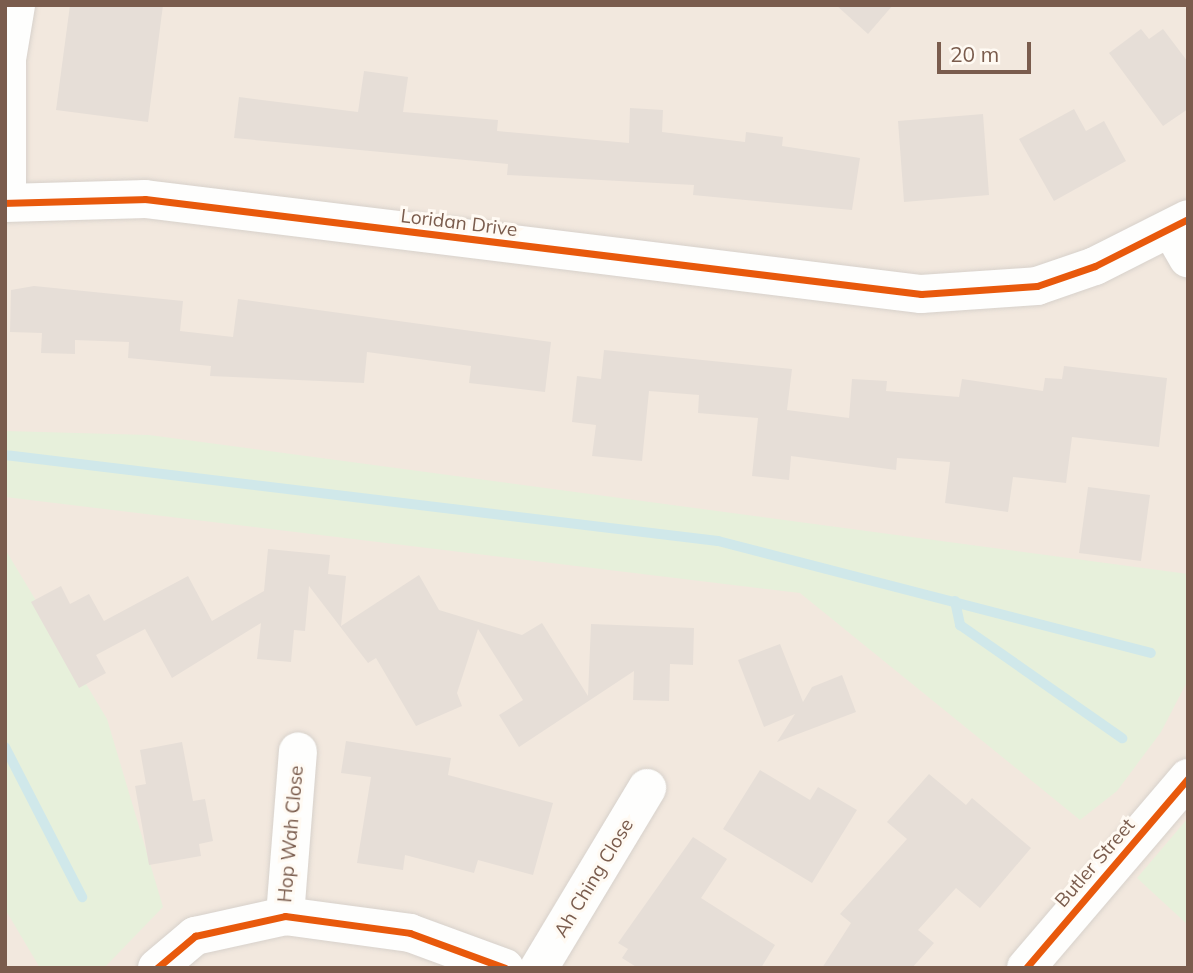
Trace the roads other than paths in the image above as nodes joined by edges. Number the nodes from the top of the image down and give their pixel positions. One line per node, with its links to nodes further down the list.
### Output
1 (16, 5): 2 (street)
2 (6, 202): 3 (street, Loridan Drive)
3 (1182, 235)
4 (298, 752): 7 (street, Hop Wah Close)
5 (1188, 778): 11 (street, Butler Street)
6 (646, 788): 10 (street, Ah Ching Close)
7 (285, 916): 8 (street); 9 (street)
8 (157, 968)
9 (506, 968)
10 (539, 968)
11 (1026, 968)

